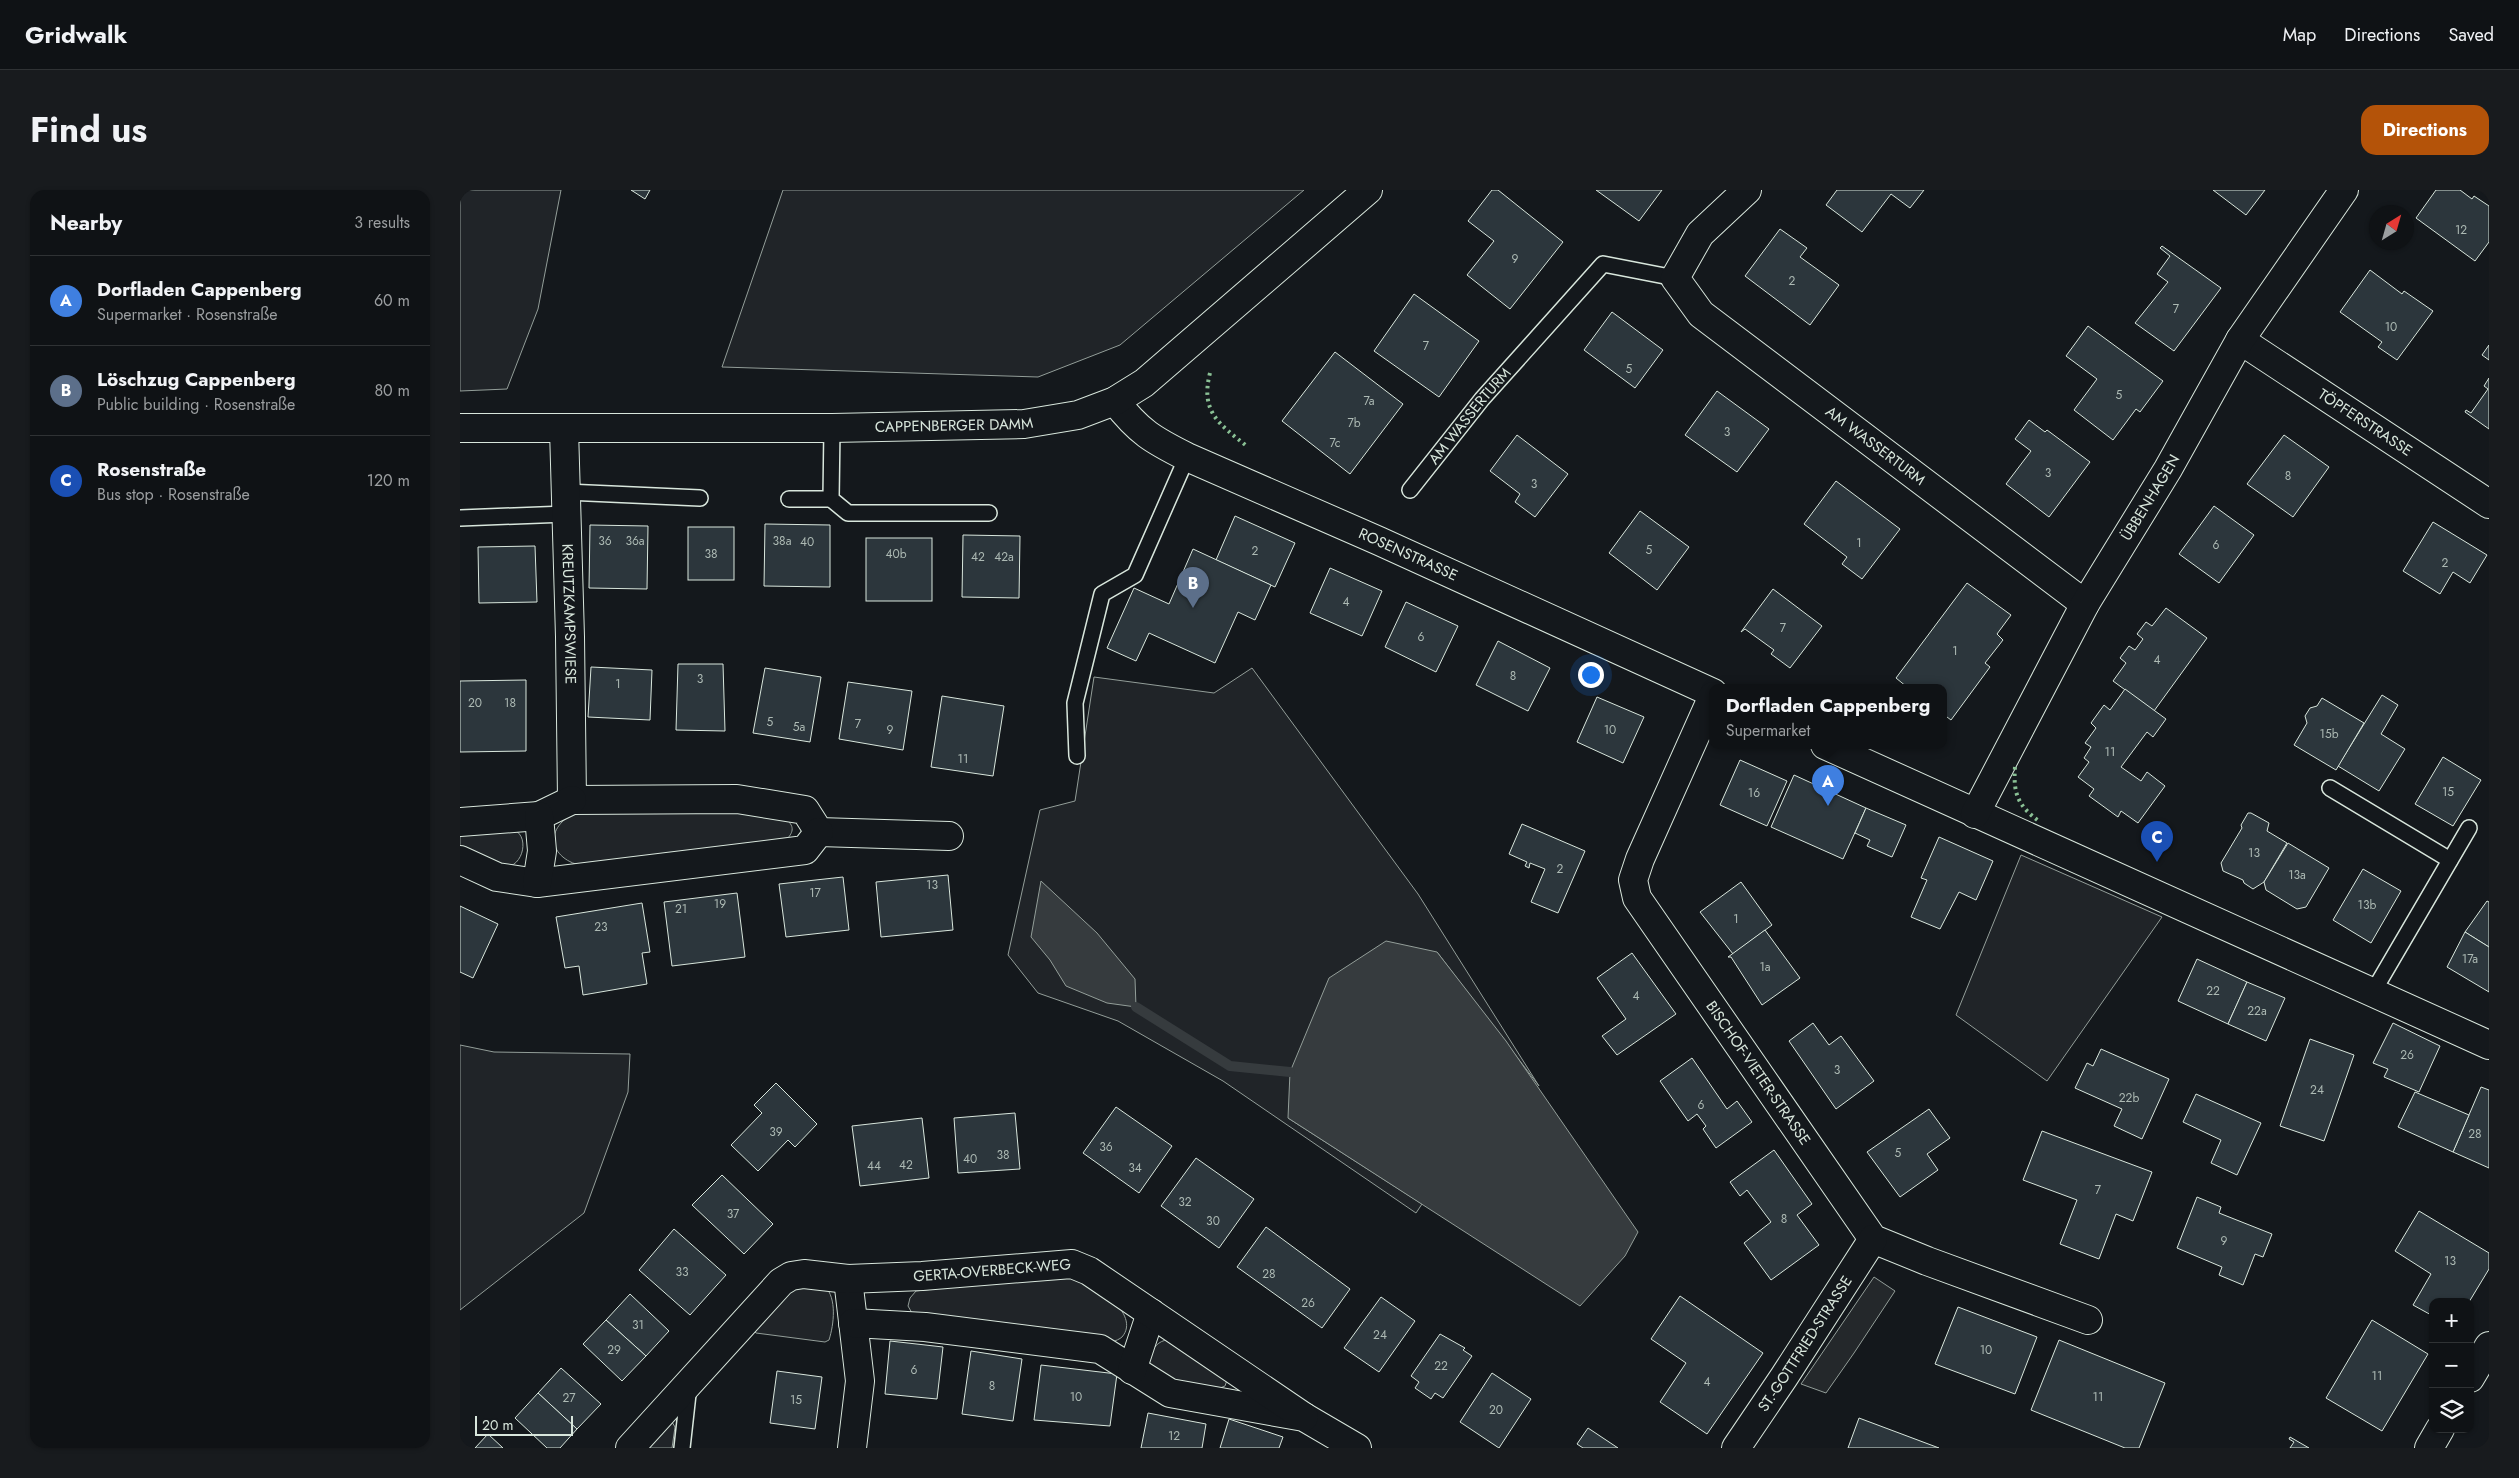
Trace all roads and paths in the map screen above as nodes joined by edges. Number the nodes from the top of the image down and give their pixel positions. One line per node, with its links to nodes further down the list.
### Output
1 (1368, 190): 6 (street, CAPPENBERGER DAMM)
2 (1747, 190): 4 (street)
3 (2344, 190): 5 (street, ÜBBENHAGEN)
4 (1675, 278): 11 (lane, AM WASSERTURM); 19 (street, AM WASSERTURM)
5 (2240, 340): 16 (street, TÖPFERSTRASSE); 19 (street, ÜBBENHAGEN)
6 (1115, 401): 8 (street, CAPPENBERGER DAMM); 10 (street, ROSENSTRASSE)
7 (460, 428): 9 (street, CAPPENBERGER DAMM)
8 (832, 428): 9 (street, CAPPENBERGER DAMM); 13 (lane)
9 (564, 429): 15 (street, KREUTZKAMPSWIESE)
10 (1187, 457): 20 (street, ROSENSTRASSE); 23 (lane)
11 (1410, 490)
12 (700, 498): 15 (lane)
13 (831, 498): 14 (lane); 17 (lane)
14 (788, 499)
15 (566, 503): 18 (lane); 25 (street, KREUTZKAMPSWIESE)
16 (2489, 504)
17 (989, 514)
18 (460, 518)
19 (2085, 604): 26 (street, ÜBBENHAGEN)
20 (1709, 693)
21 (1709, 704): 37 (street, BISCHOF-VIETER-STRASSE)
22 (1834, 749): 26 (street)
23 (1077, 756)
24 (2330, 788): 33 (lane)
25 (572, 800): 27 (street); 30 (street)
26 (1975, 814): 35 (street)
27 (539, 816): 28 (street); 34 (street)
28 (460, 822)
29 (2469, 828): 33 (lane)
30 (820, 832): 31 (street); 34 (street)
31 (949, 836)
32 (460, 860): 34 (street)
33 (2450, 860): 35 (lane)
34 (537, 883)
35 (2373, 992): 36 (street)
36 (2489, 1045)
37 (1873, 1239): 40 (street); 51 (street, ST.-GOTTFRIED-STRASSE)
38 (848, 1279): 39 (street, GERTA-OVERBECK-WEG); 41 (street); 45 (street, GERTA-OVERBECK-WEG)
39 (1151, 1313): 43 (street); 46 (street, GERTA-OVERBECK-WEG)
40 (2088, 1320)
41 (853, 1323): 43 (street, GERTA-OVERBECK-WEG); 49 (street)
42 (2489, 1346): 44 (street)
43 (1132, 1370): 46 (street, GERTA-OVERBECK-WEG)
44 (2474, 1371)
45 (690, 1384): 47 (street, GERTA-OVERBECK-WEG); 48 (lane)
46 (1304, 1417): 50 (street, GERTA-OVERBECK-WEG)
47 (630, 1448)
48 (682, 1448)
49 (852, 1448)
50 (1357, 1448)
51 (1736, 1448)

